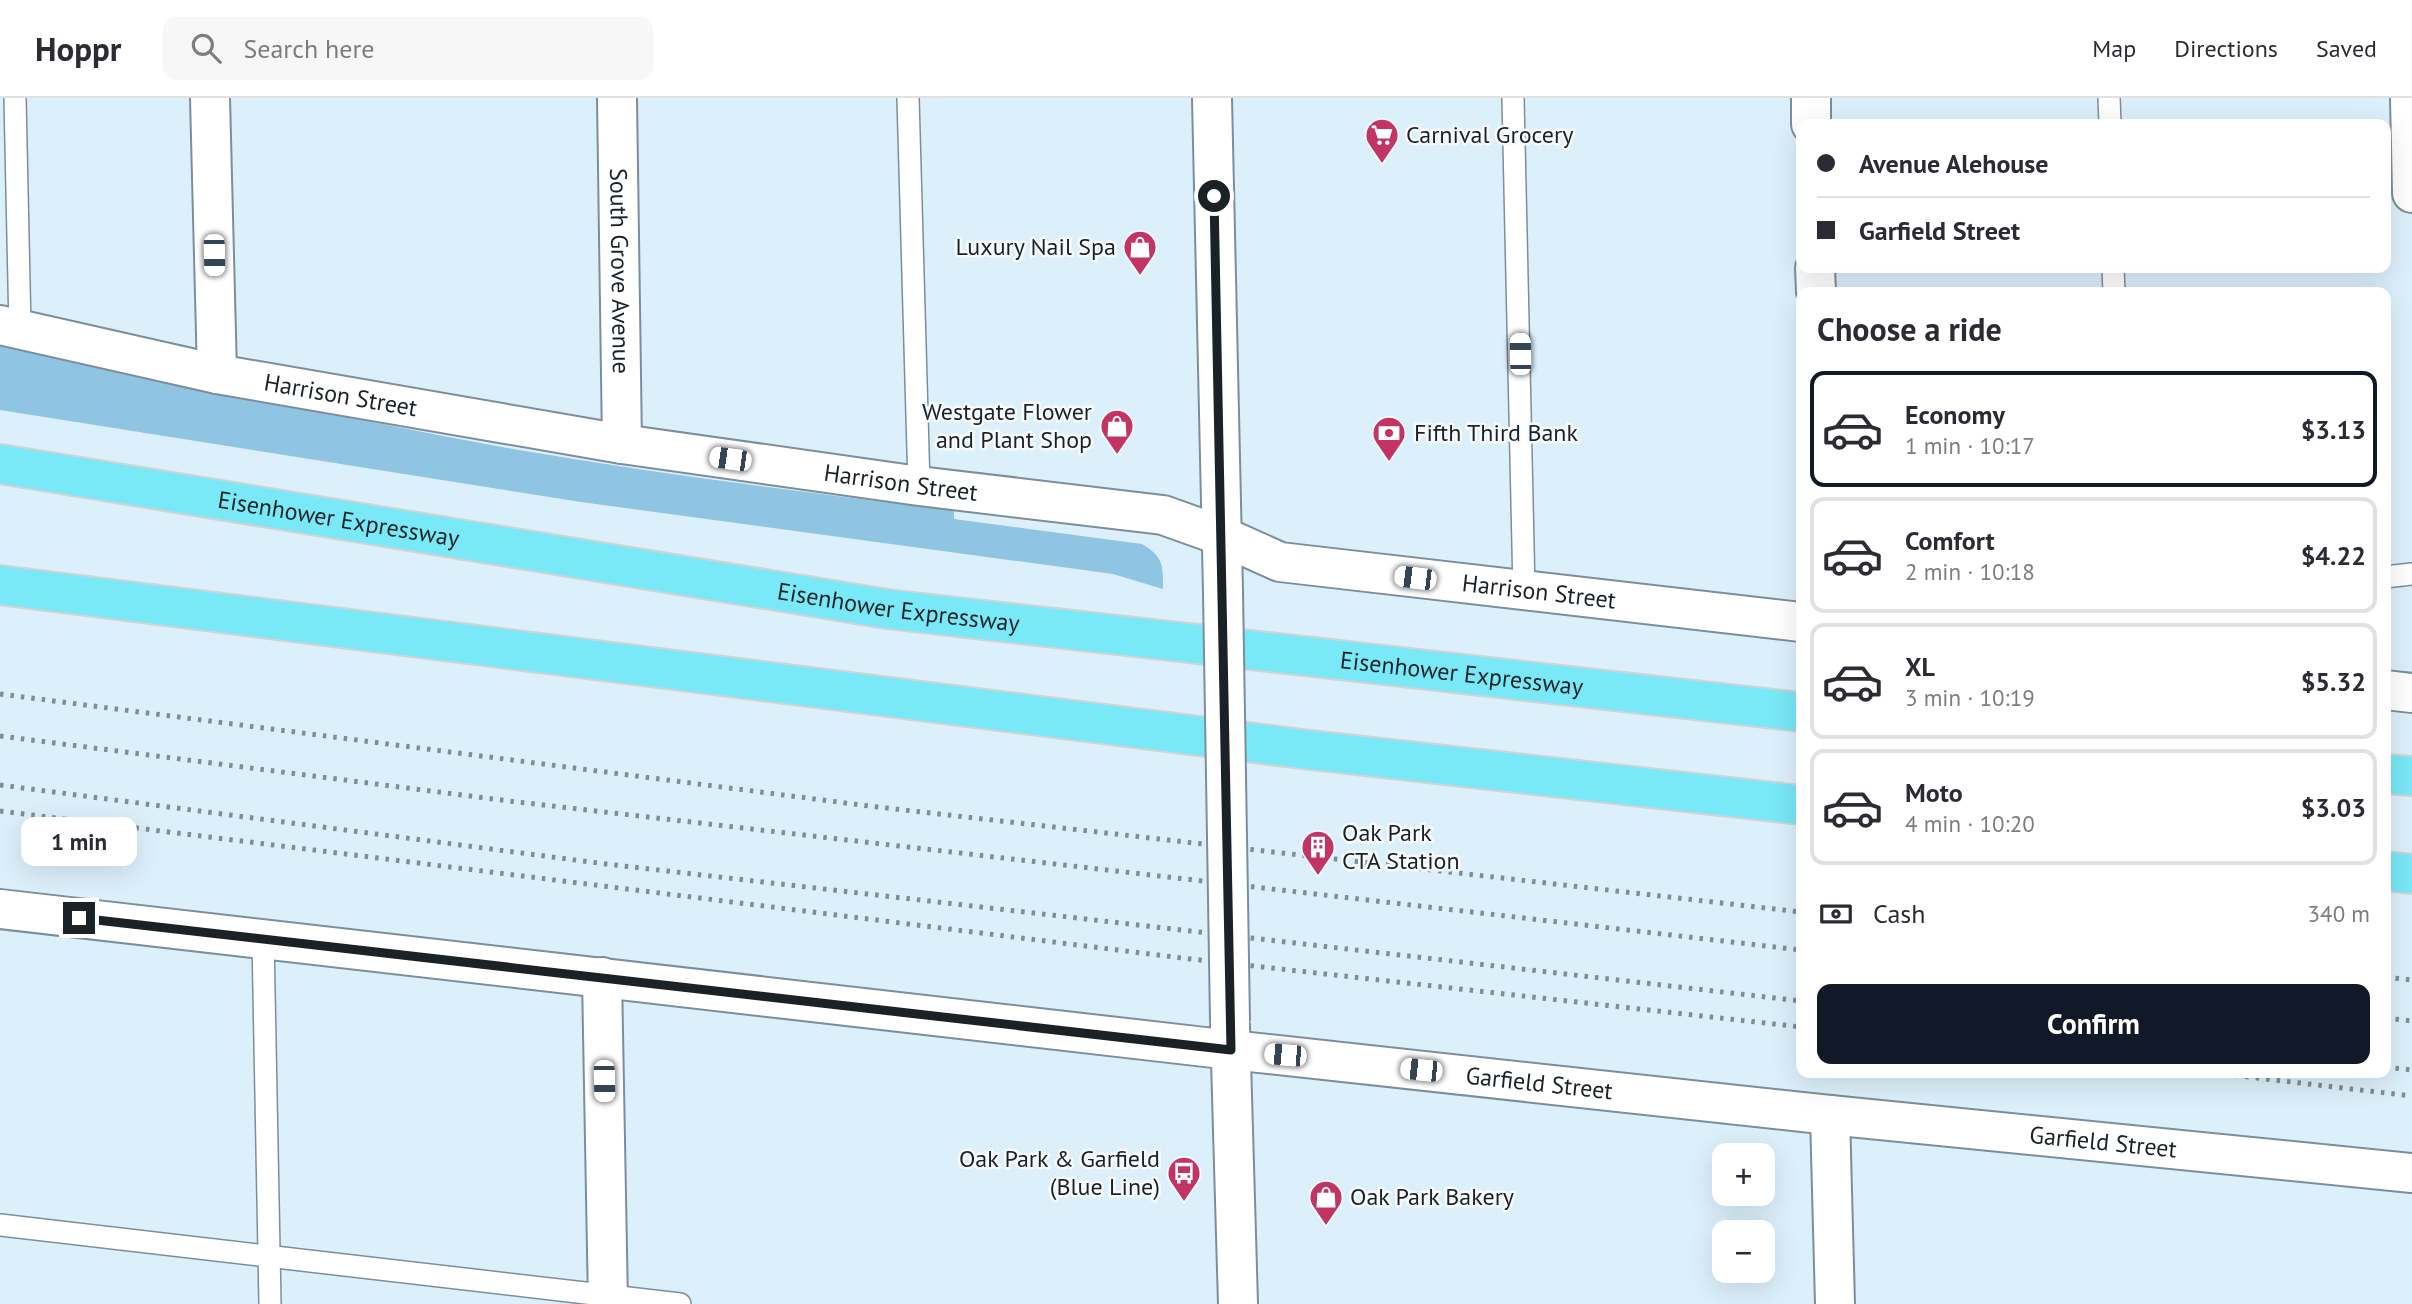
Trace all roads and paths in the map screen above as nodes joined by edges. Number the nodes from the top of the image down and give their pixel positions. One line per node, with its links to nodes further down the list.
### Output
1 (15, 98): 13 (lane)
2 (210, 98): 14 (street)
3 (617, 98): 15 (street, South Grove Avenue)
4 (908, 98): 17 (lane)
5 (1212, 98): 18 (street)
6 (1513, 98): 22 (lane)
7 (1811, 98): 10 (street)
8 (2109, 98): 11 (lane)
9 (2410, 98): 12 (street)
10 (1811, 119)
11 (2110, 119)
12 (2412, 193)
13 (10, 328): 14 (street, Harrison Street)
14 (217, 374): 15 (street, Harrison Street)
15 (622, 444): 17 (street, Harrison Street)
16 (0, 464): 26 (highway, Eisenhower Expressway)
17 (919, 486): 18 (street, Harrison Street)
18 (1222, 536): 22 (street, Harrison Street); 35 (street, bridge)
19 (2412, 575): 20 (lane)
20 (2391, 577)
21 (0, 585): 29 (highway)
22 (1524, 591): 23 (street, Harrison Street)
23 (1796, 621)
24 (2391, 690): 25 (street)
25 (2412, 692)
26 (1796, 711)
27 (2391, 774): 28 (highway)
28 (2412, 776)
29 (1796, 804)
30 (2391, 872): 31 (highway)
31 (2412, 874)
32 (0, 909): 33 (street, Garfield Street)
33 (263, 939): 34 (street, Garfield Street); 39 (lane)
34 (602, 977): 35 (street, Garfield Street); 40 (street)
35 (1231, 1035): 36 (street, Garfield Street); 43 (street)
36 (1830, 1115): 37 (street, Garfield Street); 44 (street)
37 (2412, 1173)
38 (0, 1225): 39 (lane)
39 (268, 1256): 40 (lane); 41 (lane)
40 (608, 1300): 42 (lane)
41 (270, 1304)
42 (680, 1304)
43 (1238, 1304)
44 (1835, 1304)

